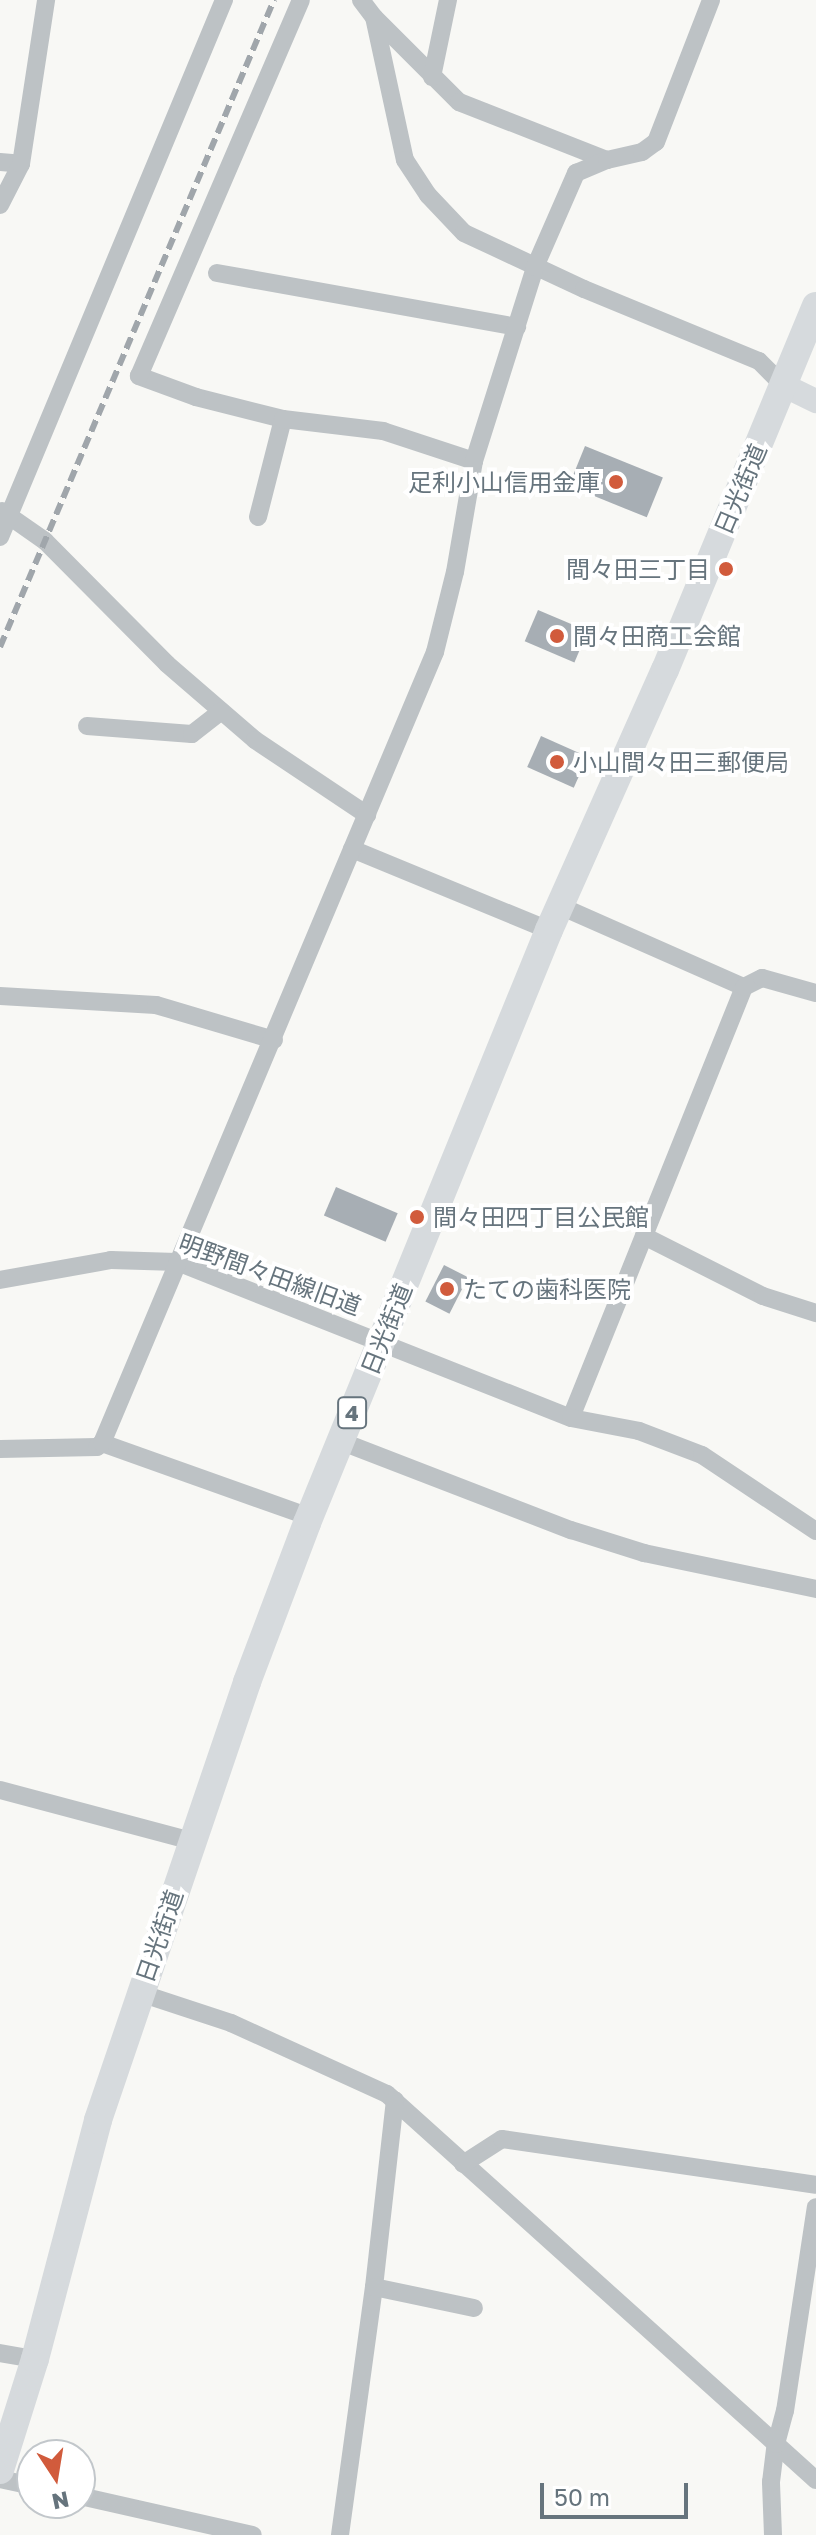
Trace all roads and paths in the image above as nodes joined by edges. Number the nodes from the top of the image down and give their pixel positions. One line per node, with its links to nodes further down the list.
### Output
1 (46, 0): 11 (street)
2 (224, 0): 21 (street)
3 (301, 0): 19 (street)
4 (361, 0): 7 (street)
5 (448, 0): 8 (street)
6 (711, 0): 9 (street)
7 (374, 17): 8 (street); 13 (street)
8 (432, 77): 9 (street)
9 (607, 160): 13 (street)
10 (0, 162): 11 (street)
11 (21, 164): 12 (street)
12 (0, 205)
13 (535, 267): 16 (street); 17 (street)
14 (217, 273): 16 (street)
15 (816, 306): 17 (highway, 日光街道 / 4)
16 (517, 327): 20 (street)
17 (783, 385): 18 (main road); 28 (highway, 日光街道 / 4)
18 (816, 401)
19 (283, 419): 20 (street); 22 (street)
20 (474, 461): 26 (street)
21 (5, 513): 23 (street); 24 (street)
22 (258, 517)
23 (0, 537)
24 (221, 711): 25 (street); 26 (street)
25 (87, 726)
26 (367, 815): 27 (street)
27 (352, 849): 28 (street); 32 (street)
28 (554, 918): 29 (street); 37 (highway, 日光街道 / 4)
29 (744, 987): 30 (street); 33 (street)
30 (816, 993)
31 (0, 996): 32 (street)
32 (274, 1040): 34 (street)
33 (644, 1236): 36 (street); 38 (street)
34 (177, 1262): 35 (street, 明野間々田線旧道); 37 (street, 明野間々田線旧道); 40 (street)
35 (0, 1280)
36 (816, 1313)
37 (381, 1340): 38 (street, 明野間々田線旧道); 39 (highway, 日光街道 / 4)
38 (571, 1418): 43 (street, 明野間々田線旧道)
39 (340, 1441): 42 (highway, 日光街道 / 4); 44 (street)
40 (102, 1443): 41 (street); 42 (street)
41 (0, 1449)
42 (310, 1517): 46 (highway, 日光街道 / 4)
43 (816, 1531)
44 (816, 1589)
45 (0, 1790): 46 (street)
46 (192, 1841): 47 (highway, 日光街道 / 4)
47 (140, 1993): 48 (street); 56 (highway, 日光街道 / 4)
48 (395, 2100): 49 (street); 52 (street)
49 (463, 2164): 50 (street); 57 (street)
50 (816, 2185)
51 (816, 2207): 54 (street)
52 (374, 2287): 53 (street); 64 (street)
53 (474, 2308)
54 (807, 2330): 57 (street)
55 (0, 2353): 56 (street)
56 (35, 2359): 58 (highway, 日光街道 / 4)
57 (776, 2444): 59 (street); 65 (street)
58 (0, 2470)
59 (816, 2480)
60 (96, 2500): 61 (street)
61 (166, 2516): 62 (street); 63 (street)
62 (167, 2535)
63 (253, 2535)
64 (340, 2535)
65 (773, 2535)

